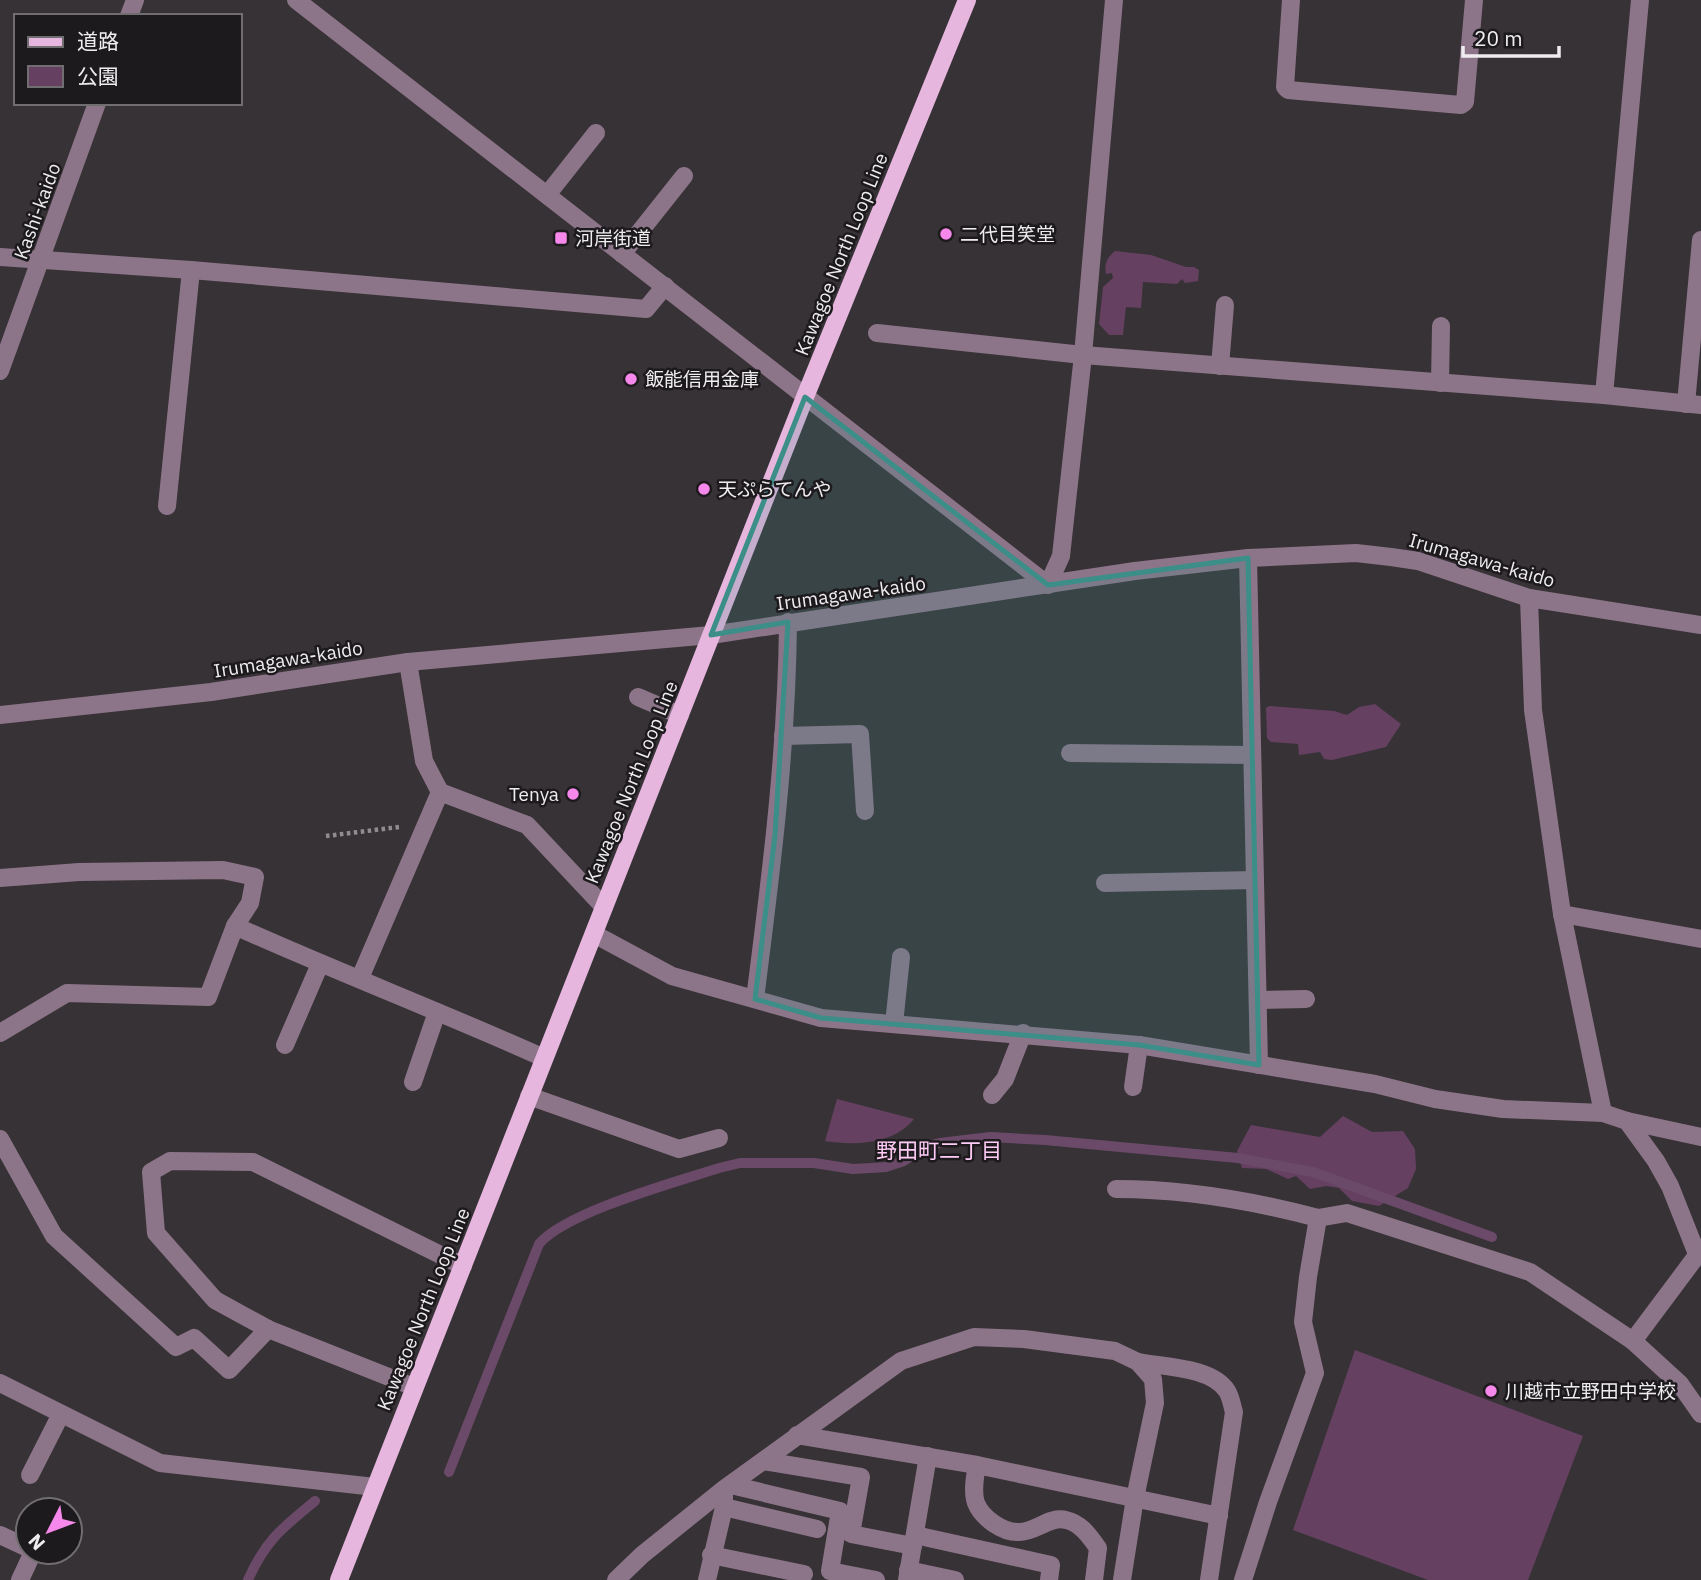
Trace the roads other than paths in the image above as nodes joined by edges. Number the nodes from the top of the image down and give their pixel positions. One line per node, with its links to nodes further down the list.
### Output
1 (296, 0): 10 (street)
2 (967, 0): 25 (main road, Kawagoe North Loop Line)
3 (1114, 0): 20 (street)
4 (1292, 0): 5 (street)
5 (1474, 0)
6 (1640, 0): 24 (street)
7 (96, 105): 14 (street, Kashi-kaido)
8 (596, 133): 10 (street)
9 (684, 176): 12 (street)
10 (547, 195): 12 (street)
11 (1701, 240): 26 (street)
12 (622, 254): 16 (street)
13 (0, 257): 14 (street)
14 (41, 260): 15 (street); 22 (street, Kashi-kaido)
15 (191, 270): 16 (street); 27 (street)
16 (665, 286): 25 (street)
17 (1225, 305): 21 (street)
18 (1441, 326): 23 (street)
19 (877, 332): 20 (street)
20 (1083, 355): 21 (street); 29 (street)
21 (1220, 366): 23 (street)
22 (0, 372)
23 (1440, 383): 24 (street)
24 (1604, 395): 26 (street)
25 (805, 397): 29 (street); 33 (main road, Kawagoe North Loop Line)
26 (1693, 404)
27 (167, 506)
28 (1248, 558): 29 (street, Irumagawa-kaido); 30 (street, Irumagawa-kaido); 40 (street)
29 (1048, 585): 31 (street, Irumagawa-kaido)
30 (1528, 598): 32 (street, Irumagawa-kaido); 47 (street)
31 (788, 622): 33 (street, Irumagawa-kaido); 38 (street)
32 (1701, 625)
33 (711, 635): 34 (street, Irumagawa-kaido); 37 (main road, Kawagoe North Loop Line)
34 (408, 662): 36 (street, Irumagawa-kaido); 41 (street)
35 (638, 697): 37 (street)
36 (0, 715)
37 (680, 715): 46 (main road, Kawagoe North Loop Line)
38 (783, 736): 42 (street); 54 (street)
39 (1070, 753): 40 (street)
40 (1252, 755): 44 (street)
41 (440, 792): 46 (street); 53 (street)
42 (865, 811)
43 (0, 878): 48 (street)
44 (1255, 880): 45 (street); 56 (street)
45 (1105, 883)
46 (604, 907): 49 (main road, Kawagoe North Loop Line)
47 (1562, 914): 50 (street); 69 (street)
48 (235, 926): 52 (street); 59 (street)
49 (594, 934): 54 (street); 63 (main road, Kawagoe North Loop Line)
50 (1701, 939)
51 (901, 957): 58 (street)
52 (320, 964): 53 (street); 61 (street)
53 (360, 978): 57 (street)
54 (755, 999): 58 (street)
55 (1306, 999): 56 (street)
56 (1259, 1000): 64 (street)
57 (437, 1012): 63 (street); 65 (street)
58 (894, 1024): 60 (street)
59 (0, 1032)
60 (1023, 1033): 62 (street); 67 (street)
61 (285, 1045)
62 (1139, 1045): 64 (street); 66 (street)
63 (544, 1058): 68 (main road, Kawagoe North Loop Line)
64 (1259, 1065): 69 (street)
65 (413, 1082)
66 (1132, 1087)
67 (992, 1095)
68 (529, 1096): 72 (street); 77 (main road, Kawagoe North Loop Line)
69 (1603, 1113): 70 (street)
70 (1627, 1121): 71 (street); 76 (street)
71 (1701, 1137)
72 (719, 1138)
73 (0, 1139): 78 (street)
74 (1116, 1189): 75 (street)
75 (1318, 1218): 79 (street); 108 (street)
76 (1699, 1252): 79 (street)
77 (463, 1266): 78 (street); 82 (main road, Kawagoe North Loop Line)
78 (268, 1329): 82 (street)
79 (1633, 1341): 84 (street)
80 (1138, 1362): 85 (street); 92 (street); 93 (street)
81 (0, 1383): 83 (street)
82 (414, 1387): 90 (main road, Kawagoe North Loop Line)
83 (61, 1414): 89 (street); 90 (street)
84 (1701, 1414)
85 (797, 1435): 86 (street); 87 (street)
86 (928, 1456): 88 (street); 95 (street)
87 (764, 1461): 91 (street); 95 (street)
88 (977, 1465): 92 (street); 105 (street)
89 (30, 1475)
90 (375, 1487): 99 (main road, Kawagoe North Loop Line)
91 (726, 1494): 94 (street); 96 (street); 100 (street); 102 (street)
92 (1135, 1498): 93 (street); 106 (street)
93 (1219, 1516): 107 (street)
94 (817, 1529)
95 (914, 1541): 98 (street); 104 (street)
96 (711, 1555): 97 (street); 101 (street)
97 (804, 1574)
98 (907, 1575): 103 (street)
99 (339, 1580)
100 (616, 1580)
101 (707, 1580)
102 (876, 1580)
103 (956, 1580)
104 (1049, 1580)
105 (1094, 1580)
106 (1122, 1580)
107 (1209, 1580)
108 (1243, 1580)

